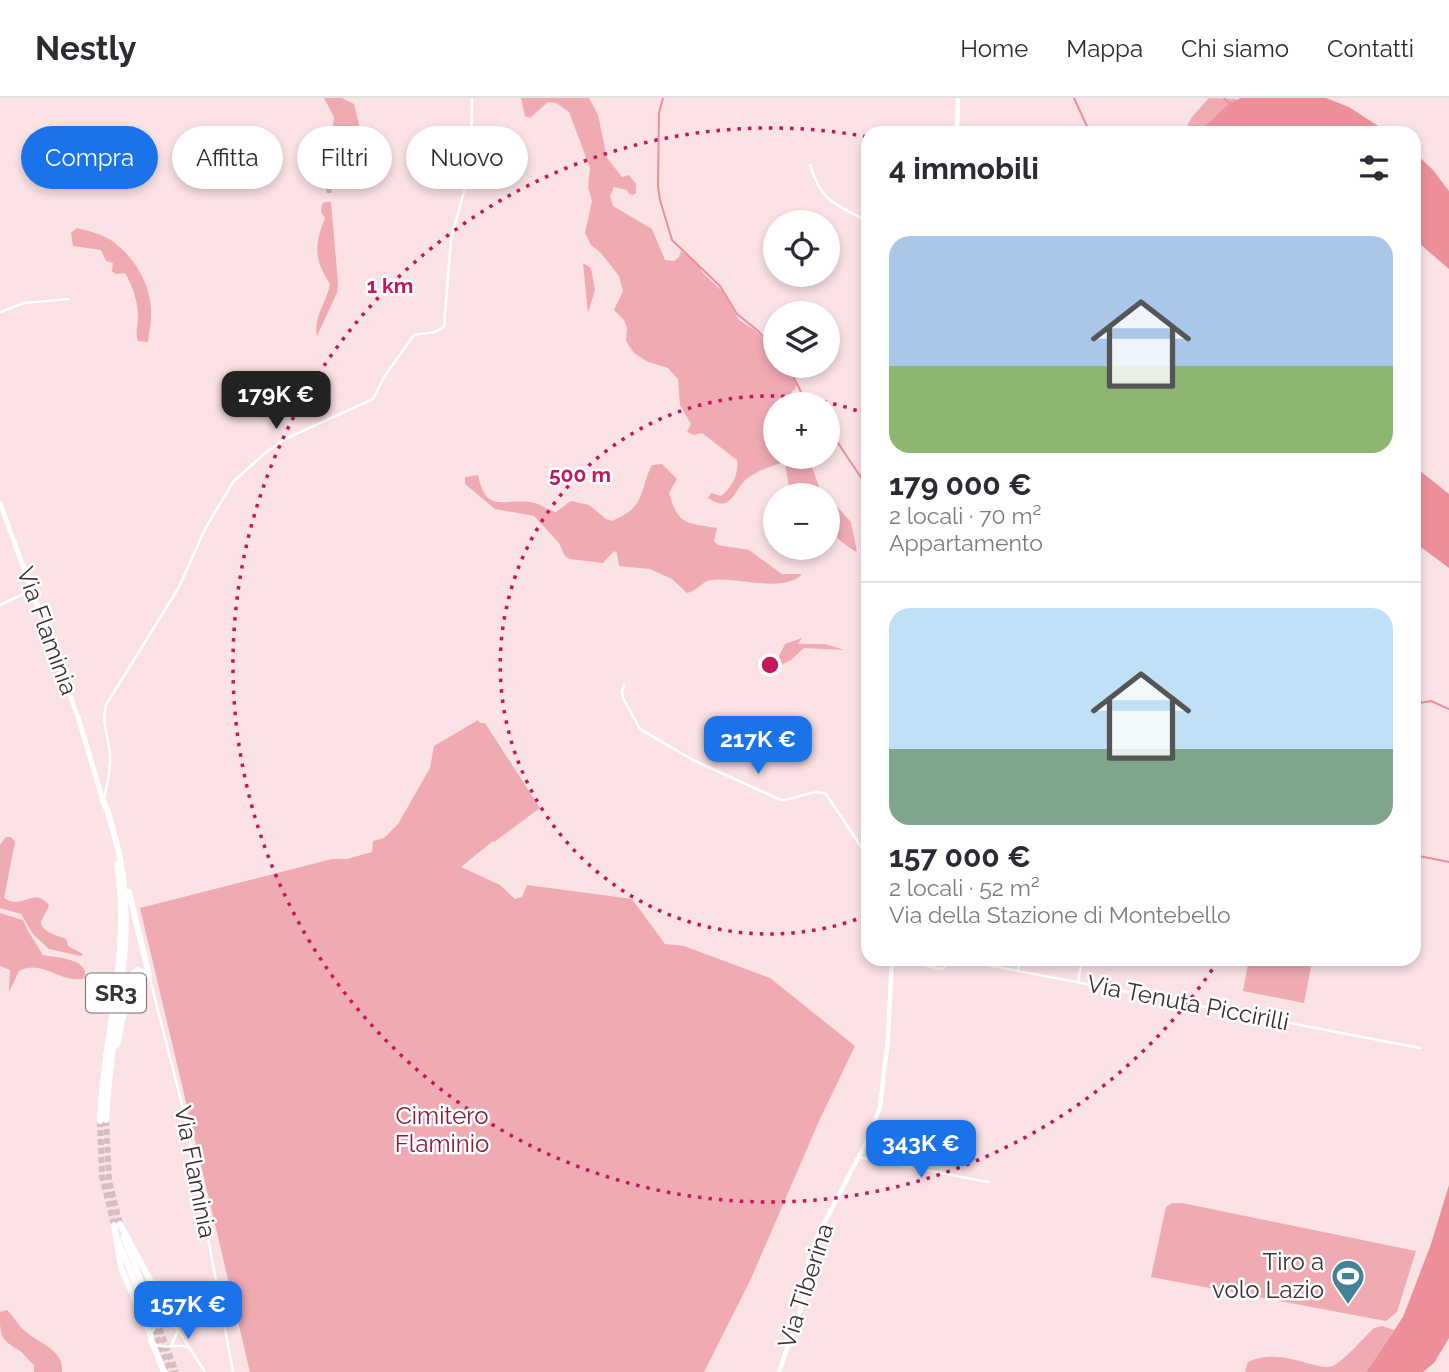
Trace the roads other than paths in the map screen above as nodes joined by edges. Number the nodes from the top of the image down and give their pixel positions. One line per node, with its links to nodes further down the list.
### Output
1 (472, 98): 12 (street)
2 (958, 98): 3 (main road)
3 (957, 126)
4 (810, 165): 5 (street)
5 (861, 218)
6 (69, 299): 7 (street)
7 (0, 312)
8 (0, 503): 9 (main road, Via Flaminia / SR3)
9 (33, 590): 10 (street); 12 (main road, Via Flaminia / SR3)
10 (0, 605)
11 (624, 685): 13 (street)
12 (103, 801): 14 (highway, Via Flaminia / SR3); 25 (highway, Via Flaminia / SR3)
13 (861, 846)
14 (122, 870): 22 (highway); 25 (highway, Via Flaminia / SR3)
15 (892, 966): 26 (main road, Via Tiberina)
16 (928, 966): 17 (street)
17 (945, 966)
18 (993, 966): 21 (street, Via Tenuta Piccirilli)
19 (1019, 966): 21 (street)
20 (1081, 966): 23 (street)
21 (1018, 971): 23 (street, Via Tenuta Piccirilli)
22 (149, 975): 25 (highway); 36 (street, Via Flaminia)
23 (1078, 982): 24 (street, Via Tenuta Piccirilli)
24 (1420, 1048)
25 (111, 1063)
26 (858, 1157): 27 (street); 37 (main road, Via Tiberina)
27 (988, 1182)
28 (117, 1224): 29 (highway); 30 (highway); 31 (highway)
29 (153, 1320)
30 (176, 1326): 31 (street); 32 (street); 33 (street)
31 (151, 1338): 32 (street); 34 (highway)
32 (169, 1346): 33 (street)
33 (191, 1349): 35 (street)
34 (164, 1372)
35 (205, 1372)
36 (233, 1372)
37 (779, 1372)

